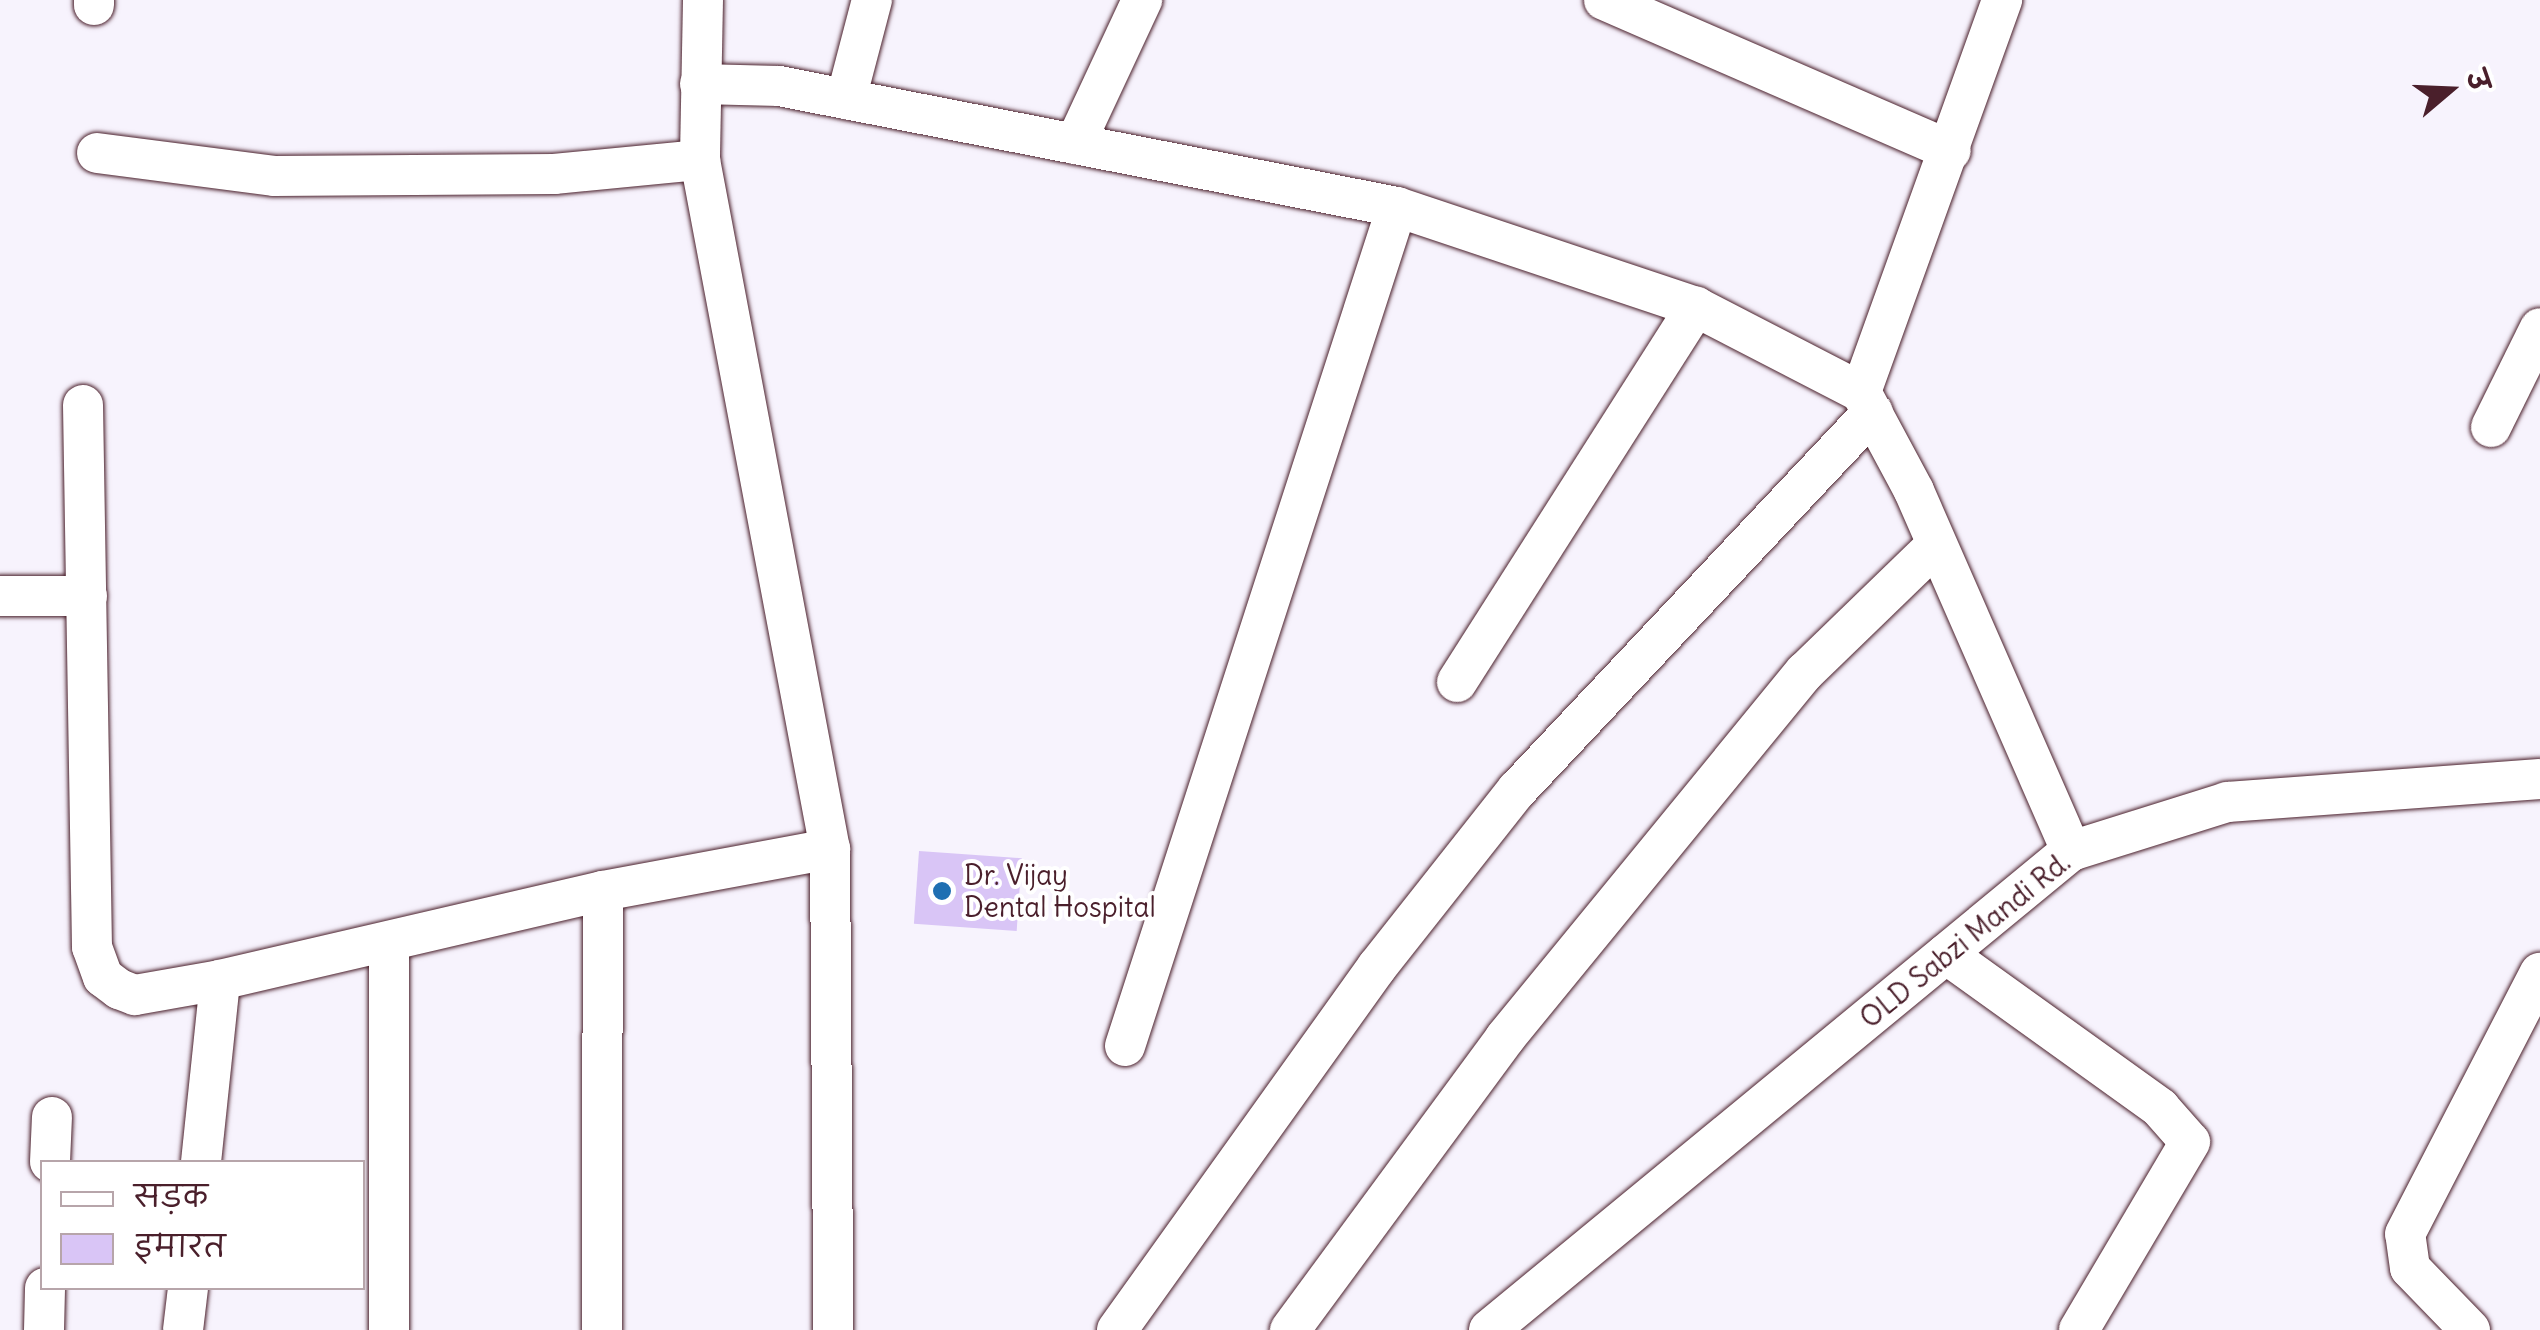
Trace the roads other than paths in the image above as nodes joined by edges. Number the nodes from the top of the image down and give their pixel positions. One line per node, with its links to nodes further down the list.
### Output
1 (703, 0): 6 (street)
2 (872, 0): 7 (street)
3 (1142, 0): 8 (street)
4 (1604, 0): 9 (street)
5 (2002, 0): 9 (street)
6 (700, 84): 7 (street); 11 (street)
7 (846, 99): 8 (street)
8 (1075, 144): 12 (street)
9 (1952, 151): 15 (street)
10 (97, 154): 11 (street)
11 (700, 160): 23 (street)
12 (1398, 207): 13 (street); 30 (street)
13 (1696, 307): 15 (street); 21 (street)
14 (2540, 328): 17 (street)
15 (1867, 402): 18 (street); 41 (street)
16 (83, 404): 20 (street)
17 (2490, 427)
18 (1934, 547): 24 (street); 42 (street)
19 (0, 596): 20 (street)
20 (86, 596): 29 (street)
21 (1457, 682)
22 (2540, 778): 24 (street, OLD Sabzi Mandi Rd.)
23 (830, 849): 25 (street); 40 (street)
24 (2070, 851): 27 (street, OLD Sabzi Mandi Rd.)
25 (602, 891): 26 (street); 39 (street)
26 (389, 942): 29 (street); 38 (street)
27 (1946, 954): 43 (street, OLD Sabzi Mandi Rd.); 44 (street)
28 (2540, 973): 45 (street)
29 (220, 980): 33 (street)
30 (1125, 1046)
31 (52, 1117): 32 (street)
32 (50, 1160)
33 (201, 1160)
34 (45, 1290): 36 (street)
35 (188, 1290): 37 (street)
36 (44, 1330)
37 (183, 1330)
38 (389, 1330)
39 (602, 1330)
40 (833, 1330)
41 (1117, 1330)
42 (1290, 1330)
43 (1489, 1330)
44 (2078, 1330)
45 (2470, 1330)

